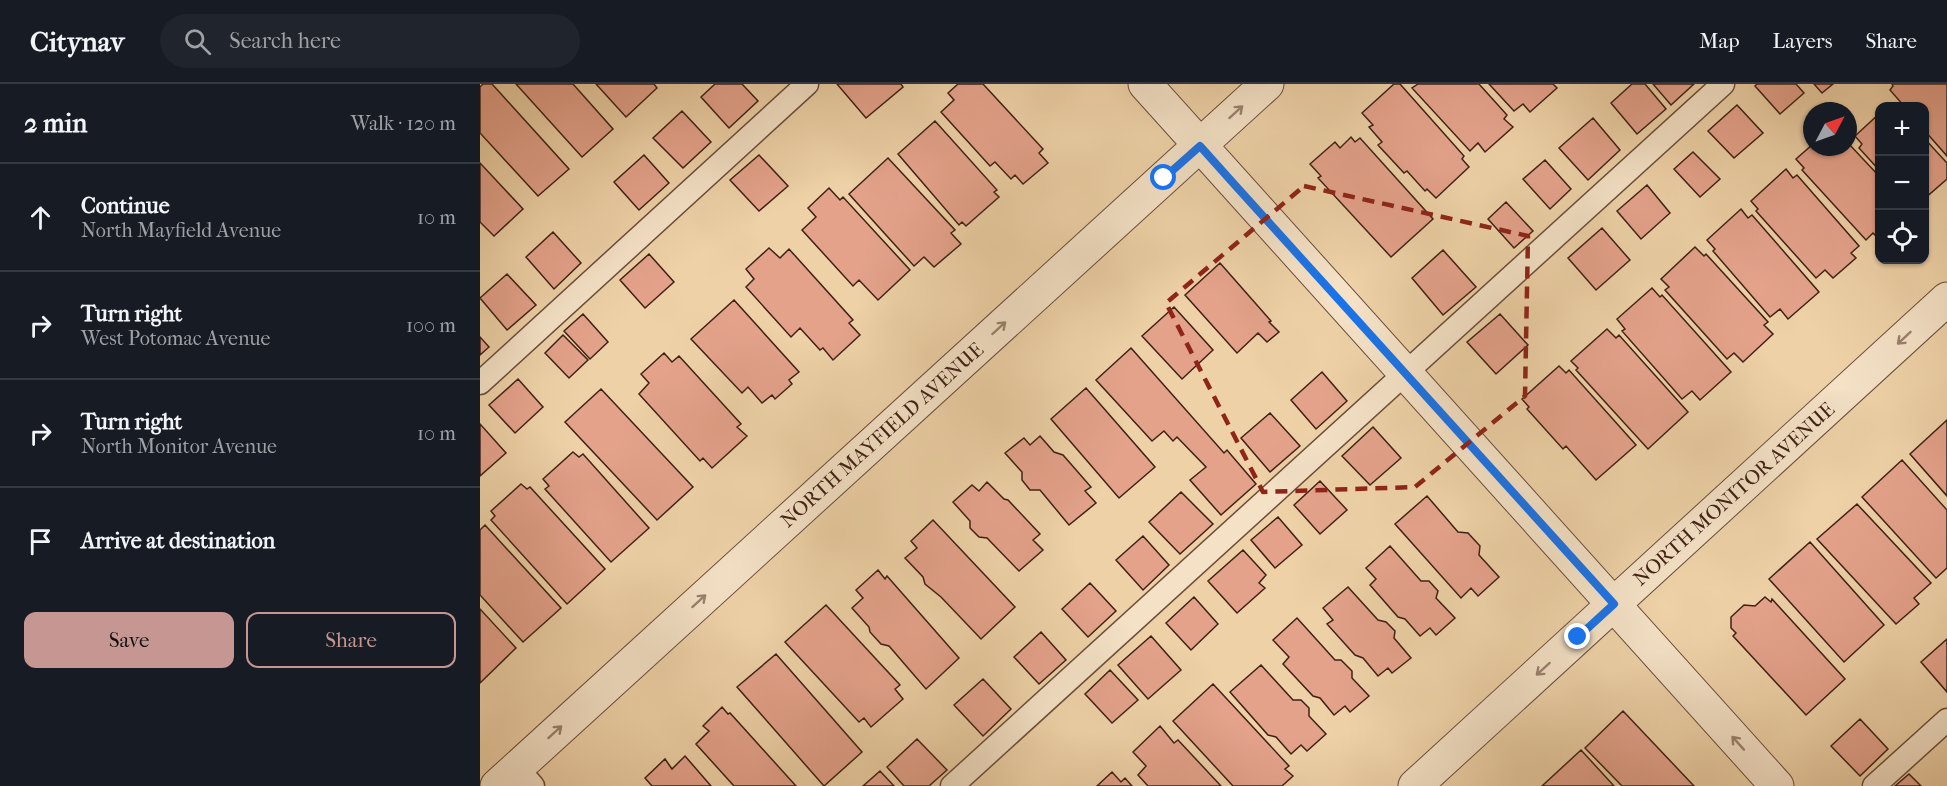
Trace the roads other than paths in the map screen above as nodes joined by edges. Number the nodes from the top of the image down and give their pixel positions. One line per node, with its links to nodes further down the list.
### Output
1 (807, 84): 8 (lane)
2 (1145, 84): 5 (street)
3 (1267, 84): 5 (street, NORTH MAYFIELD AVENUE, one-way to 3)
4 (1723, 84): 7 (lane)
5 (1200, 146): 7 (street); 11 (street, NORTH MAYFIELD AVENUE, one-way to 5)
6 (1947, 299): 9 (street, NORTH MONITOR AVENUE, one-way to 9)
7 (1405, 374): 9 (street); 12 (lane)
8 (480, 383)
9 (1614, 604): 13 (street, NORTH MONITOR AVENUE, one-way to 13); 14 (street, one-way to 9)
10 (1947, 720): 15 (lane)
11 (515, 780)
12 (952, 786)
13 (1415, 786)
14 (1777, 786)
15 (1875, 786)

